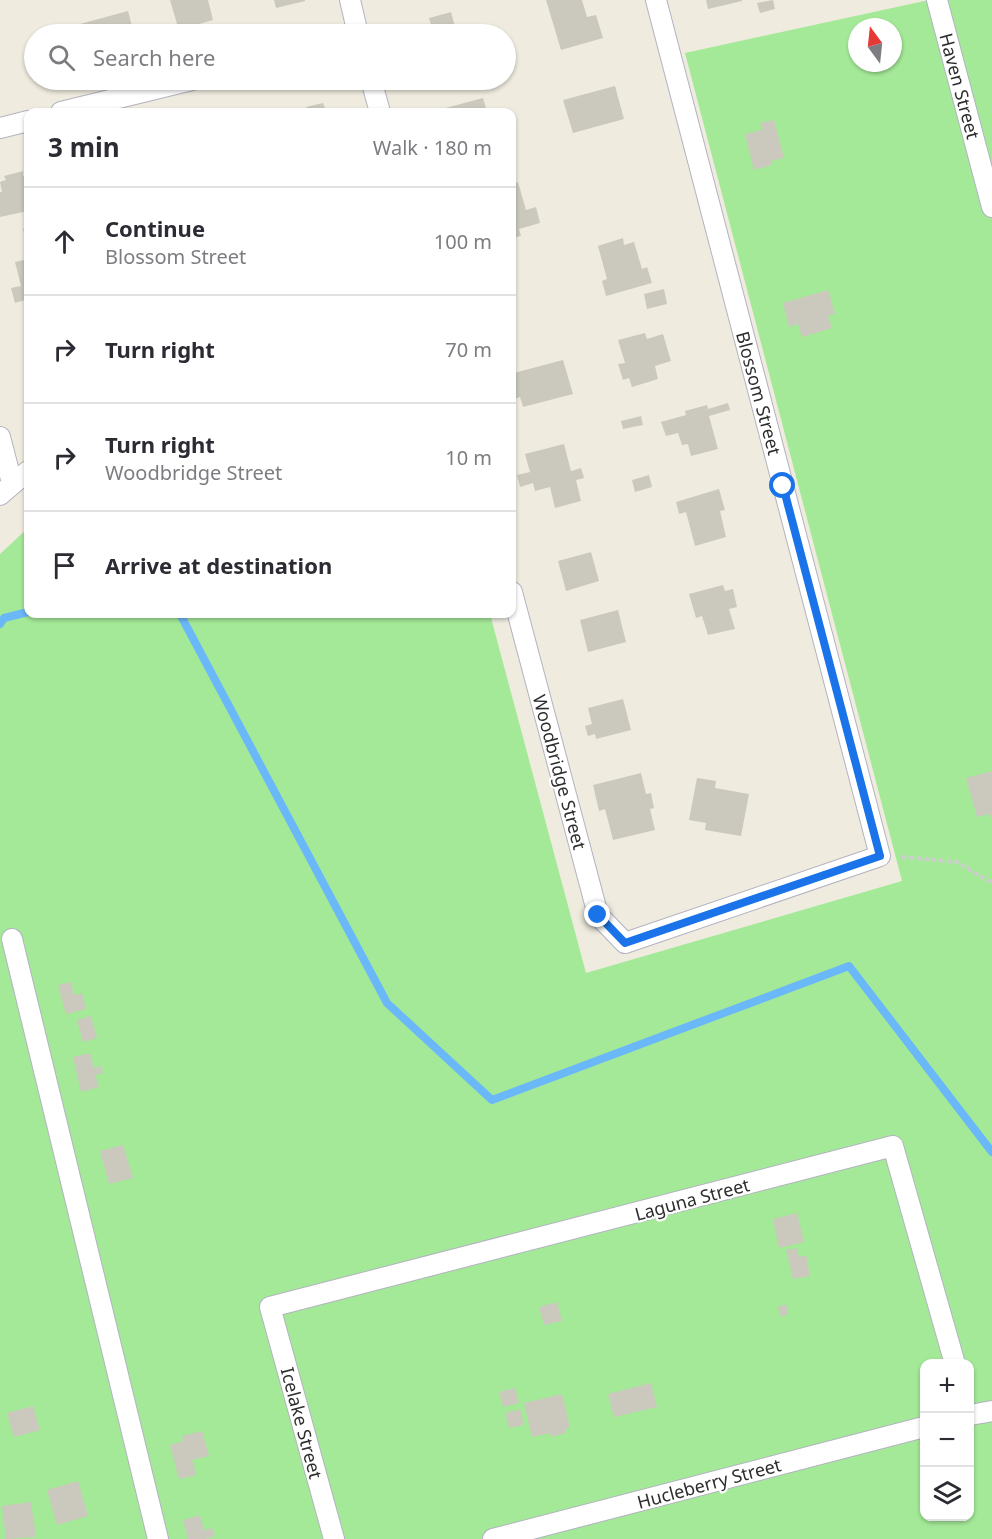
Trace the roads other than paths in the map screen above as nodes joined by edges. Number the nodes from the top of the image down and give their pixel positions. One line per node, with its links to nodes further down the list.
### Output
1 (350, 0): 4 (street)
2 (656, 0): 17 (street, Blossom Street)
3 (937, 0): 11 (street, Haven Street)
4 (356, 24)
5 (151, 90): 7 (street)
6 (374, 90): 8 (street)
7 (77, 108)
8 (379, 108)
9 (24, 122): 10 (street)
10 (0, 128)
11 (992, 207)
12 (0, 437): 14 (street)
13 (24, 474): 14 (street)
14 (6, 489)
15 (516, 607): 17 (street, Woodbridge Street)
16 (12, 939): 23 (street)
17 (625, 943)
18 (270, 1307): 19 (street, Laguna Street); 24 (street, Icelake Street)
19 (954, 1359)
20 (992, 1411): 21 (street)
21 (974, 1414)
22 (920, 1428): 25 (street, Hucleberry Street)
23 (158, 1539)
24 (334, 1539)
25 (493, 1539)

